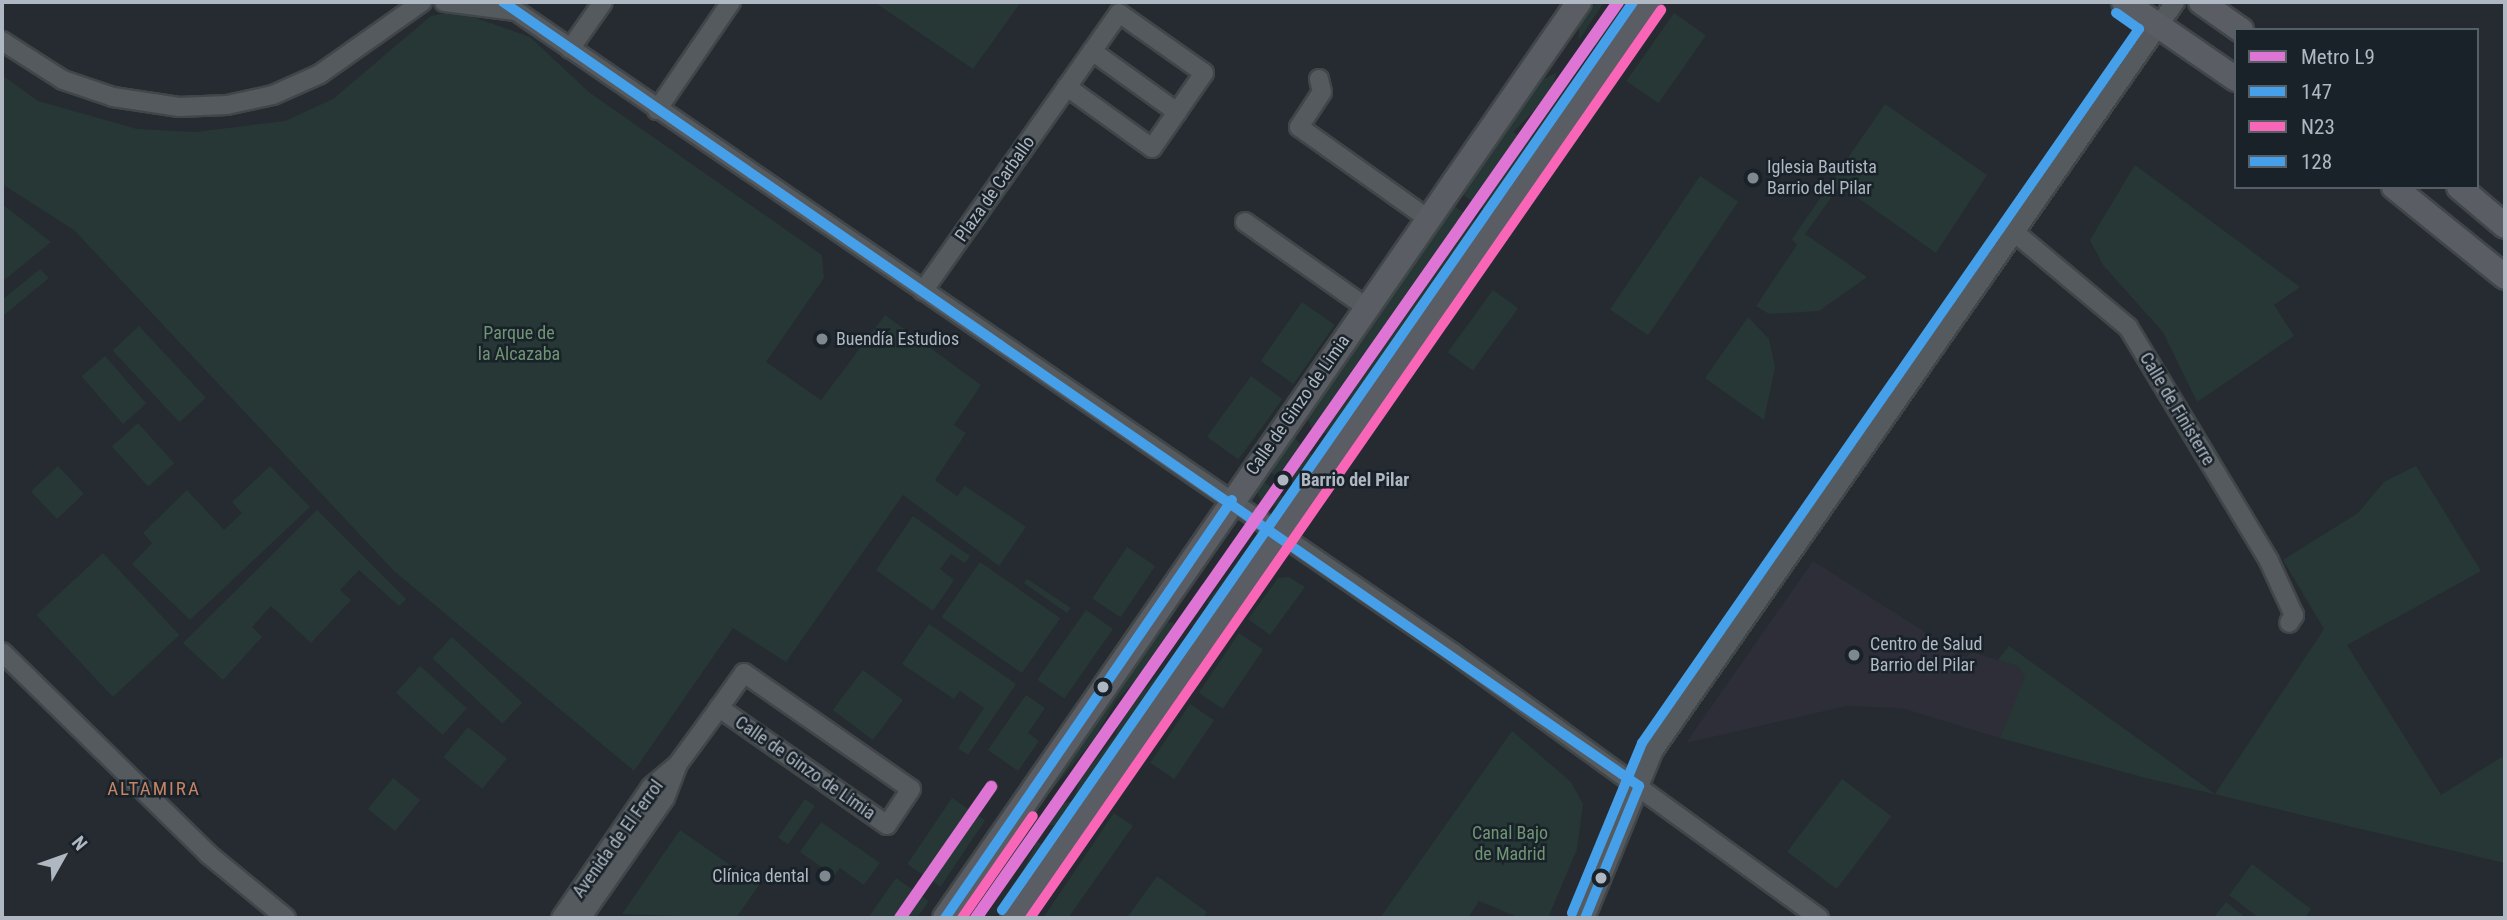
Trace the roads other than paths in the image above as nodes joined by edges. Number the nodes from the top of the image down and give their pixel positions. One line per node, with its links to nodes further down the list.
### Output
1 (397, 2): 12 (street)
2 (422, 2): 12 (street)
3 (444, 2): 11 (street)
4 (603, 2): 16 (street)
5 (731, 2): 21 (street)
6 (1579, 2): 25 (main road, Calle de Ginzo de Limia)
7 (1650, 2): 33 (main road)
8 (2124, 2): 13 (main road)
9 (2175, 2): 13 (street)
10 (2202, 2): 14 (main road)
11 (510, 7): 16 (street)
12 (386, 25): 15 (street)
13 (2158, 26): 18 (main road); 28 (street)
14 (2238, 28)
15 (2, 41)
16 (570, 49): 21 (street)
17 (1092, 51): 20 (street, Plaza de Carballo); 22 (street); 22 (street, Plaza de Carballo)
18 (2234, 78)
19 (1319, 79): 25 (street)
20 (1067, 87): 22 (street, Plaza de Carballo); 30 (street, Plaza de Carballo)
21 (657, 110): 30 (street)
22 (1177, 112)
23 (2396, 189): 29 (main road)
24 (2461, 189): 27 (main road)
25 (1430, 220): 31 (main road, Calle de Ginzo de Limia)
26 (1245, 222): 31 (street)
27 (2505, 226)
28 (2013, 231): 34 (street, Calle de Finisterre); 38 (street)
29 (2505, 277)
30 (923, 291): 32 (street)
31 (1366, 307): 32 (main road, Calle de Ginzo de Limia)
32 (1232, 500): 33 (street); 42 (main road, Calle de Ginzo de Limia)
33 (1281, 535): 38 (street); 43 (main road)
34 (2289, 623)
35 (2, 652): 39 (street)
36 (719, 708): 36 (street, Calle de Ginzo de Limia); 37 (street, Avenida de El Ferrol)
37 (678, 764): 40 (street, Avenida de El Ferrol); 41 (street, Avenida de El Ferrol)
38 (1639, 786): 44 (street); 45 (street)
39 (286, 918)
40 (561, 918)
41 (581, 918)
42 (945, 918)
43 (1013, 918)
44 (1585, 918)
45 (1819, 918)

